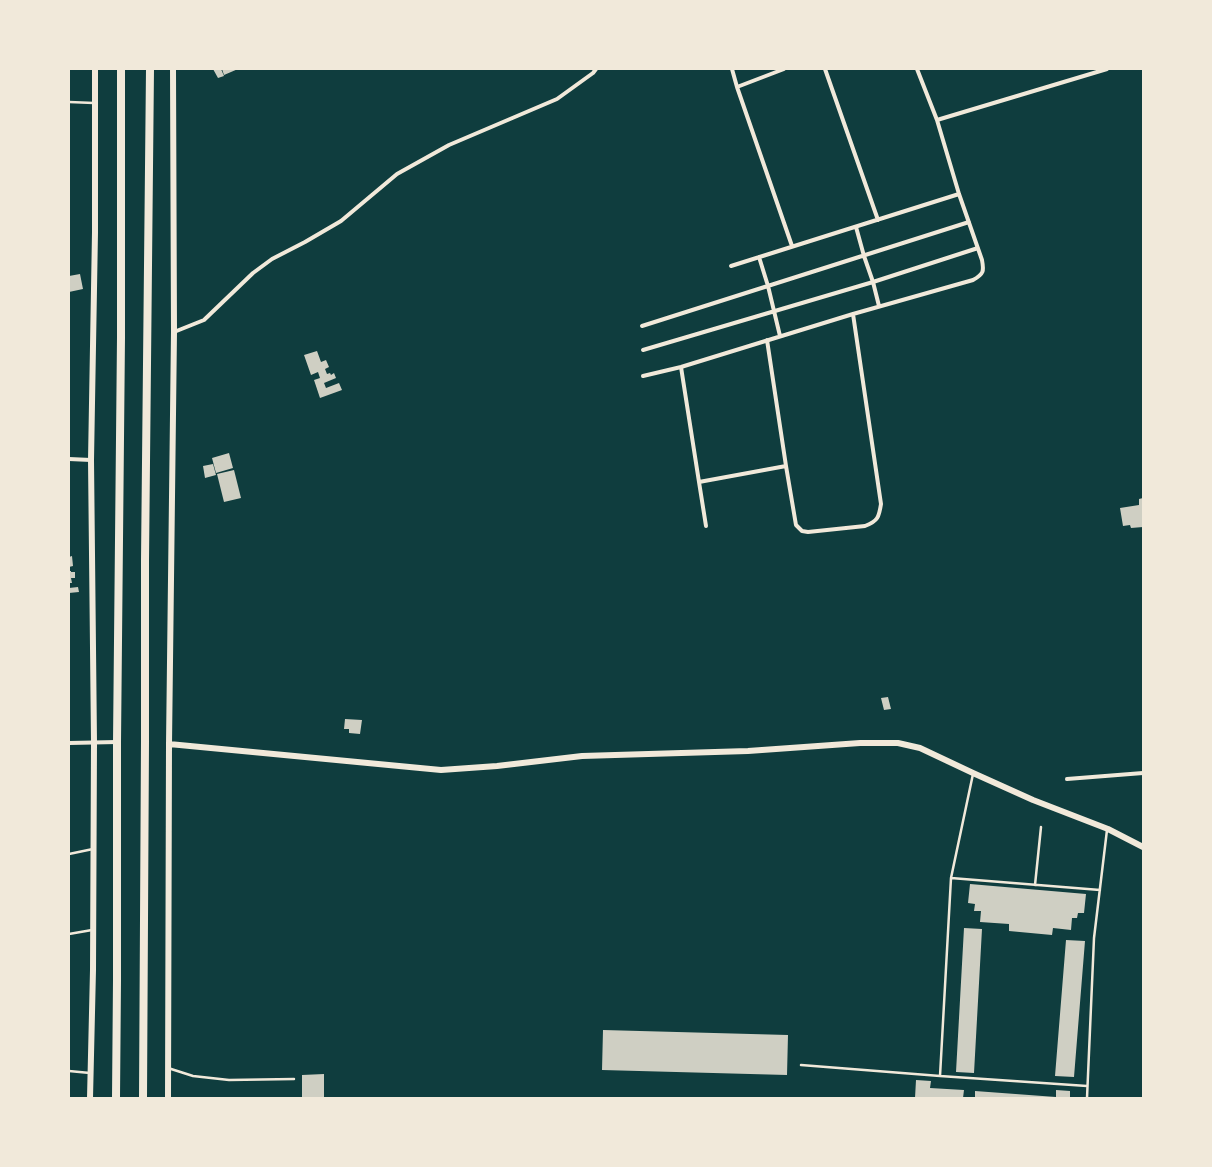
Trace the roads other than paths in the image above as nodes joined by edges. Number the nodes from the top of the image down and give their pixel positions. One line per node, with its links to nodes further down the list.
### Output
1 (95, 69): 14 (street)
2 (121, 69): 43 (highway)
3 (150, 69): 68 (highway)
4 (173, 69): 31 (street)
5 (596, 69): 31 (street)
6 (732, 69): 12 (street)
7 (784, 69): 12 (street)
8 (825, 69): 17 (street)
9 (917, 69): 15 (street)
10 (1107, 69): 11 (street)
11 (1090, 71): 15 (street)
12 (737, 87): 20 (street)
13 (69, 102): 14 (lane)
14 (95, 103): 38 (street)
15 (938, 120): 16 (street)
16 (959, 194): 17 (street); 18 (street)
17 (878, 220): 19 (street)
18 (969, 222): 21 (street); 22 (street)
19 (856, 227): 20 (street); 22 (street)
20 (792, 246): 23 (street)
21 (978, 248): 25 (street); 27 (street)
22 (864, 256): 25 (street); 26 (street)
23 (759, 257): 24 (street); 26 (street)
24 (731, 266)
25 (873, 282): 27 (street); 28 (street)
26 (768, 286): 28 (street); 30 (street)
27 (879, 306): 29 (street)
28 (774, 311): 32 (street); 34 (street)
29 (853, 314): 32 (street); 39 (street)
30 (642, 326)
31 (174, 332): 45 (street)
32 (780, 336): 33 (street)
33 (767, 340): 35 (street); 39 (street)
34 (643, 350)
35 (681, 367): 36 (street); 40 (street)
36 (643, 376)
37 (69, 459): 38 (street)
38 (91, 460): 42 (street)
39 (786, 466): 40 (street)
40 (699, 482): 41 (street)
41 (706, 526)
42 (94, 742): 43 (street); 44 (street); 52 (street)
43 (117, 742): 67 (highway)
44 (69, 743)
45 (169, 744): 46 (street); 60 (street)
46 (973, 773): 50 (street); 54 (lane)
47 (1143, 773): 48 (street)
48 (1067, 779)
49 (1041, 827): 55 (lane)
50 (1108, 830): 51 (street); 56 (lane)
51 (1143, 847)
52 (93, 849): 53 (lane); 57 (street)
53 (69, 854)
54 (951, 878): 55 (lane); 63 (lane)
55 (1035, 885): 56 (lane)
56 (1100, 890): 65 (lane)
57 (93, 930): 58 (lane); 62 (street)
58 (69, 934)
59 (801, 1065): 63 (lane)
60 (168, 1068): 64 (lane); 69 (street)
61 (69, 1071): 62 (lane)
62 (90, 1073): 66 (street)
63 (940, 1076): 65 (lane)
64 (294, 1079)
65 (1088, 1086): 70 (lane)
66 (90, 1098)
67 (116, 1098)
68 (143, 1098)
69 (168, 1098)
70 (1087, 1098)

